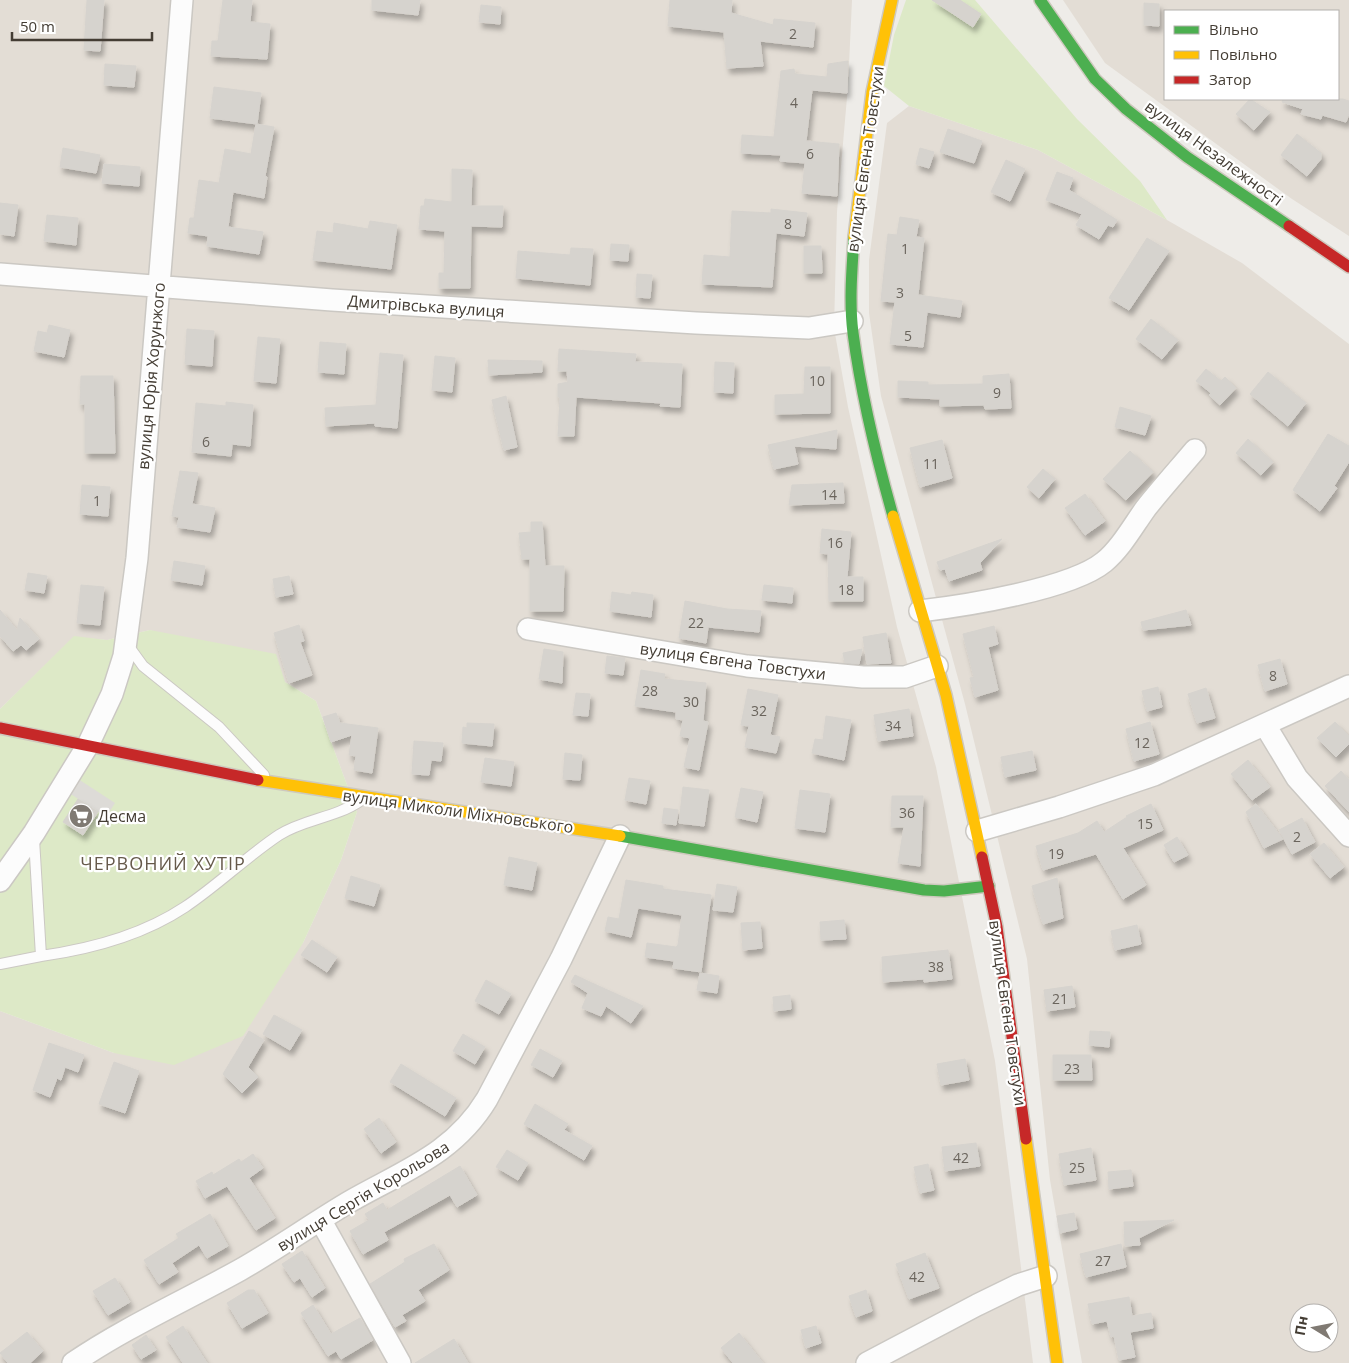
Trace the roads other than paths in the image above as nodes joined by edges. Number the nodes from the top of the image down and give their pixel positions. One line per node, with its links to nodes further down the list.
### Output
1 (182, 0): 6 (street, вулиця Юрія Хорунжого)
2 (892, 0): 7 (street, вулиця Євгена Товстухи)
3 (1040, 0): 4 (street, вулиця Незалежності)
4 (1349, 267)
5 (0, 274): 6 (street, Дмитрівська вулиця)
6 (159, 286): 7 (street, Дмитрівська вулиця); 11 (street, вулиця Юрія Хорунжого)
7 (852, 321): 9 (street, вулиця Євгена Товстухи)
8 (1195, 450): 9 (street)
9 (920, 611): 12 (street, вулиця Євгена Товстухи)
10 (528, 629): 12 (street, вулиця Євгена Товстухи)
11 (127, 644): 16 (street, вулиця Юрія Хорунжого); 17 (lane)
12 (937, 666): 19 (street, вулиця Євгена Товстухи)
13 (1349, 686): 14 (street)
14 (1265, 725): 19 (street); 22 (street)
15 (0, 728): 16 (street, вулиця Миколи Міхновського)
16 (88, 745): 17 (street, вулиця Миколи Міхновського); 20 (street)
17 (272, 783): 18 (street, вулиця Миколи Міхновського)
18 (365, 797): 21 (street, вулиця Миколи Міхновського); 25 (lane)
19 (977, 832): 24 (street, вулиця Євгена Товстухи)
20 (34, 833): 23 (street); 25 (lane)
21 (620, 836): 24 (street, вулиця Миколи Міхновського); 27 (street, вулиця Сергія Корольова)
22 (1349, 836)
23 (0, 881)
24 (989, 886): 28 (street, вулиця Євгена Товстухи)
25 (41, 956): 26 (lane)
26 (0, 964)
27 (321, 1221): 29 (street, вулиця Сергія Корольова); 30 (street)
28 (1046, 1276): 31 (street); 32 (street, вулиця Євгена Товстухи)
29 (73, 1363)
30 (400, 1363)
31 (867, 1363)
32 (1057, 1363)

